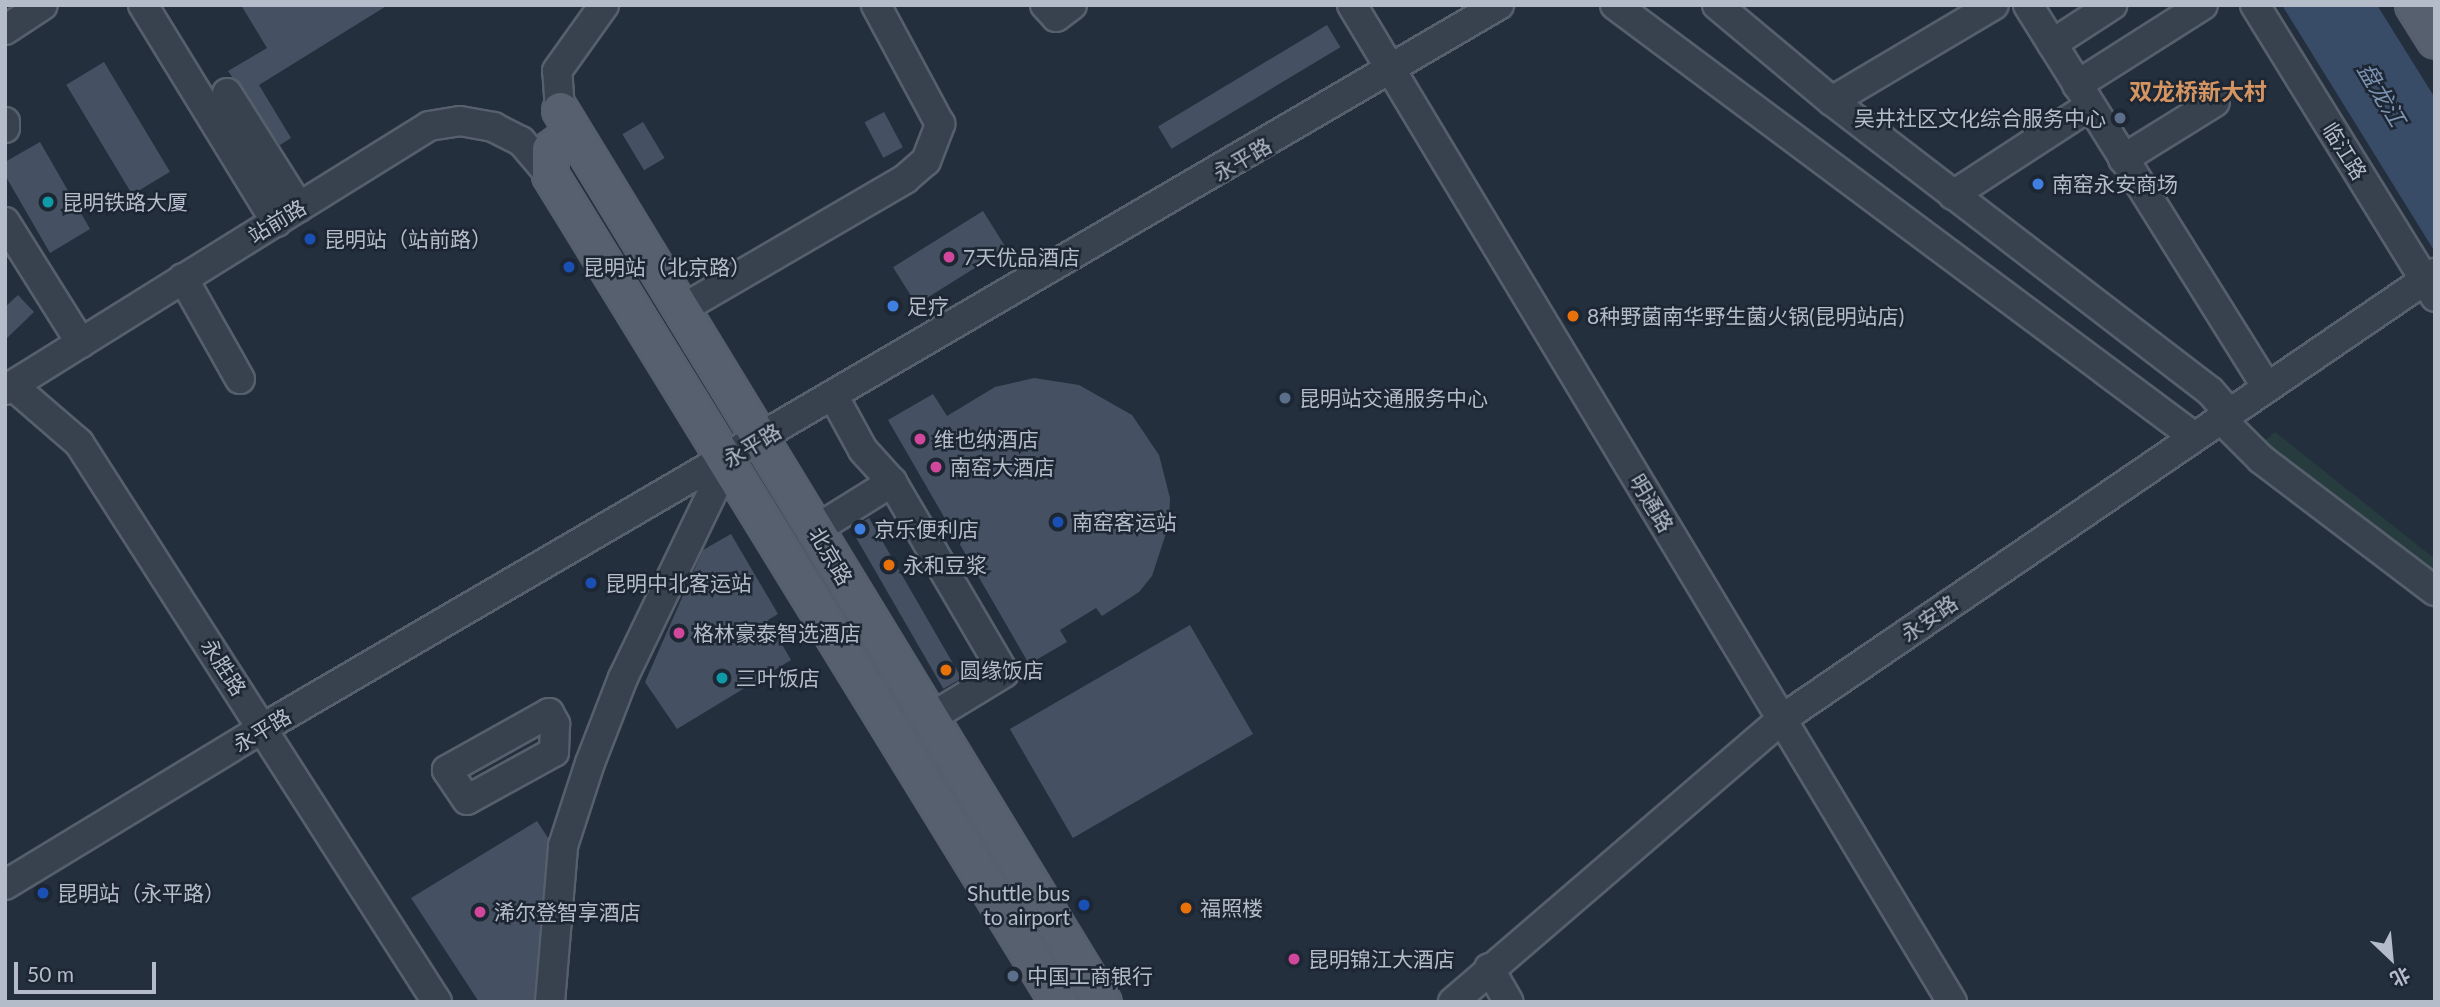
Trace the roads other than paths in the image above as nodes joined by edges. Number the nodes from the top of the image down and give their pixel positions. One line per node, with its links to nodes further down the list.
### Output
1 (43, 5): 17 (street)
2 (143, 5): 30 (street)
3 (876, 5): 34 (street)
4 (1045, 5): 5 (street)
5 (1072, 5)
6 (1352, 5): 20 (street, 明通路)
7 (1499, 5): 20 (street, 永平路)
8 (1615, 5): 41 (street)
9 (1717, 5): 23 (street)
10 (1994, 5): 23 (street)
11 (2028, 5): 19 (street)
12 (2112, 5): 19 (street)
13 (2203, 5): 22 (street)
14 (2255, 5): 33 (street, 临江路)
15 (2413, 5): 18 (main road)
16 (595, 10): 25 (street)
17 (5, 30)
18 (2435, 40)
19 (2052, 44): 22 (street)
20 (1392, 70): 39 (street, 永平路); 48 (street, 明通路)
21 (227, 93): 30 (street)
22 (2083, 96): 27 (street); 29 (street)
23 (1832, 101): 29 (street)
24 (2215, 102): 27 (street)
25 (560, 110): 26 (main road, 北京路)
26 (578, 141): 28 (main road); 34 (main road, 北京路)
27 (2123, 159): 37 (street)
28 (550, 175): 30 (street, 站前路); 43 (main road, 北京路)
29 (1953, 195): 40 (street)
30 (288, 215): 32 (street, 站前路)
31 (5, 222): 35 (street)
32 (183, 278): 35 (street, 站前路); 36 (street)
33 (2431, 283): 37 (street, 永安路)
34 (682, 309): 42 (main road, 北京路)
35 (81, 342): 38 (street, 站前路)
36 (240, 379)
37 (2266, 386): 40 (street, 永安路)
38 (9, 388): 49 (street, 永胜路)
39 (834, 397): 42 (street, 永平路); 44 (street)
40 (2224, 415): 41 (street, 永安路); 46 (street)
41 (2193, 436): 48 (street, 永安路)
42 (760, 440): 43 (street, 永平路); 45 (main road, 北京路)
43 (729, 460): 49 (street, 永平路); 51 (street); 56 (main road, 北京路)
44 (892, 482): 45 (street); 47 (street)
45 (815, 530): 47 (main road, 北京路)
46 (2435, 591)
47 (930, 718): 57 (main road, 北京路)
48 (1782, 719): 53 (street, 永安路); 60 (street, 明通路)
49 (263, 728): 52 (street, 永平路); 54 (street, 永胜路)
50 (556, 738): 51 (street)
51 (595, 752): 55 (street)
52 (5, 885)
53 (1489, 968): 58 (street, 永安路); 59 (street)
54 (437, 1002)
55 (550, 1002)
56 (1058, 1002)
57 (1103, 1002)
58 (1454, 1002)
59 (1509, 1002)
60 (1952, 1002)

